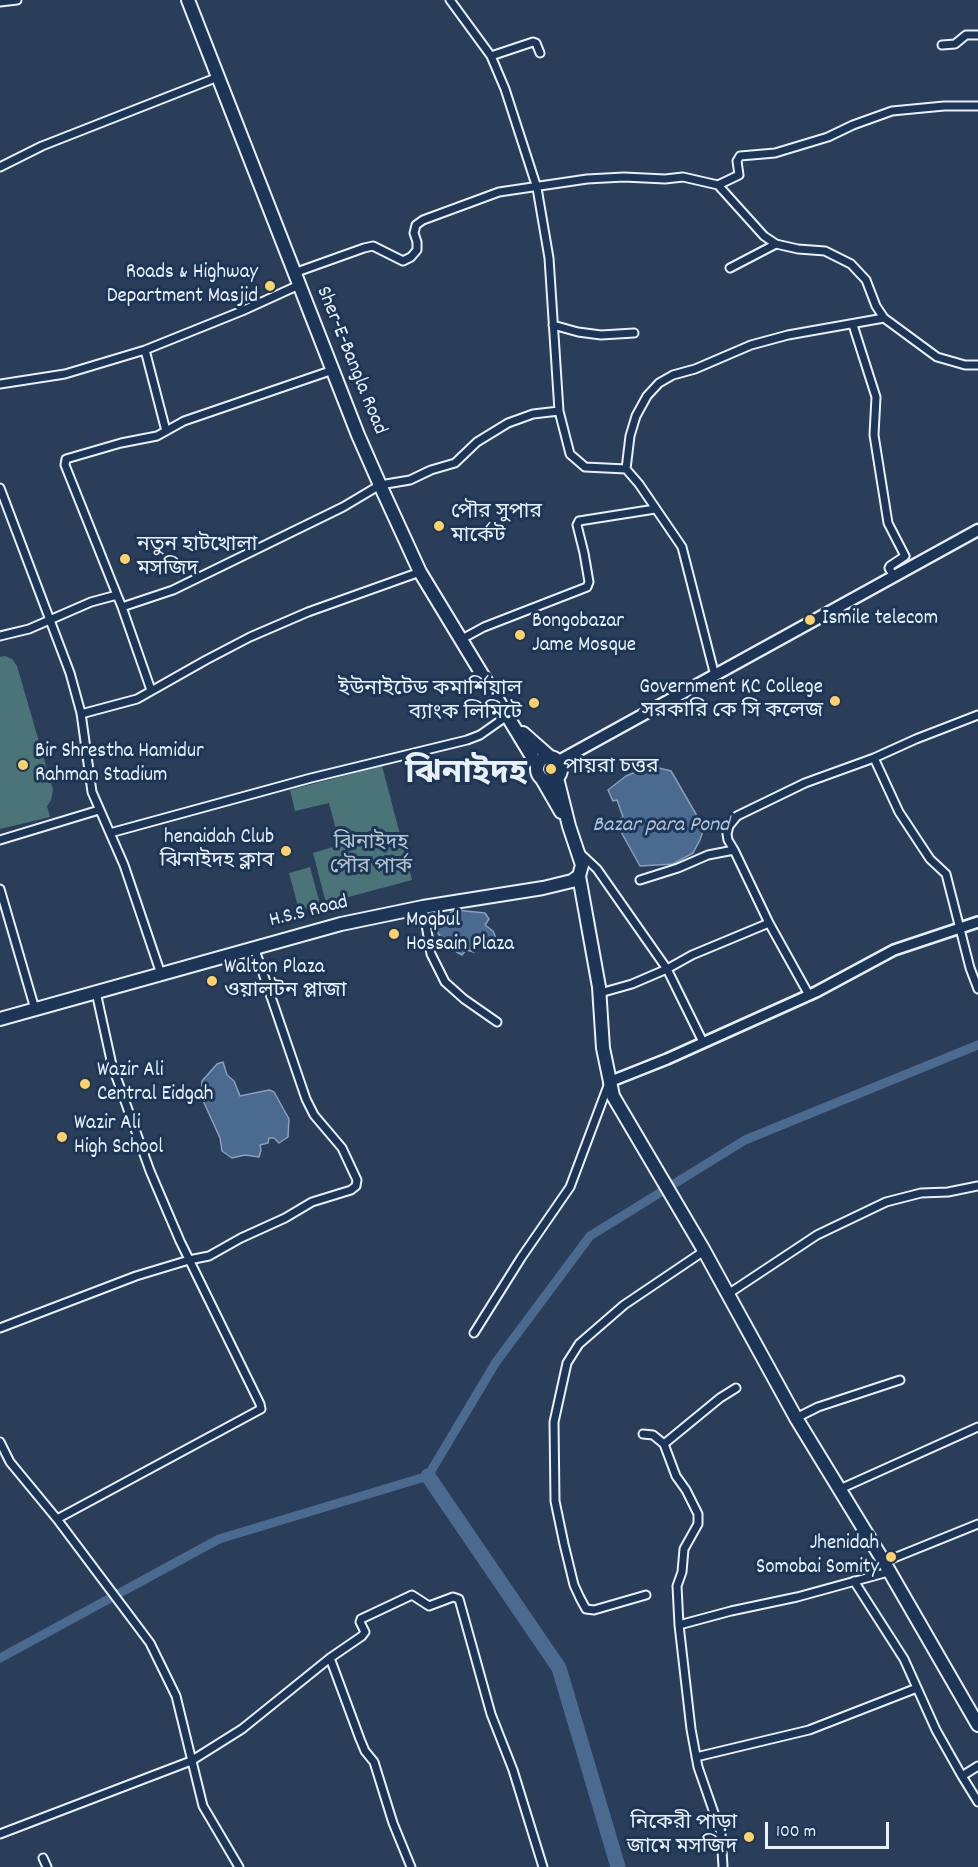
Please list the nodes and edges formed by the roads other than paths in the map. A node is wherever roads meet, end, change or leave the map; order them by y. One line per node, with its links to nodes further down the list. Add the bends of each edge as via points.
1 (17, 0): 4 (street)
2 (188, 0): 9 (highway, Sher-E-Bangla Road)
3 (450, 0): 8 (street)
4 (0, 2)
5 (978, 35): 6 (street, via 966,35 955,44)
6 (942, 45)
7 (540, 53): 8 (street, via 533,42)
8 (491, 56): 13 (street)
9 (218, 77): 11 (street); 16 (highway, Sher-E-Bangla Road)
10 (978, 106): 12 (street, via 892,111 828,138 775,153 741,156 737,161 739,175)
11 (0, 166)
12 (718, 185): 13 (street, via 683,177 624,177); 14 (street)
13 (537, 188): 16 (street, via 499,192 423,220 414,233 417,250 404,261 373,246); 19 (street, via 549,258)
14 (776, 244): 15 (street); 18 (street, via 825,251 844,259 866,280)
15 (730, 268)
16 (294, 273): 17 (highway, Sher-E-Bangla Road)
17 (299, 285): 22 (street); 24 (highway, Sher-E-Bangla Road)
18 (884, 318): 20 (street); 23 (street, via 938,357)
19 (553, 325): 21 (street, via 601,335); 26 (street)
20 (853, 325): 28 (street, via 751,345 659,383 636,416); 35 (street, via 876,397 874,435 888,523 905,556 890,566)
21 (634, 333)
22 (145, 350): 25 (street, via 65,374); 27 (street)
23 (978, 365)
24 (333, 370): 27 (street, via 191,418); 29 (highway, Sher-E-Bangla Road)
25 (0, 384)
26 (559, 411): 28 (street, via 570,454 577,461 585,467); 29 (street, via 533,414 508,423 477,442 455,464 410,480)
27 (166, 431): 36 (street, via 74,455 65,462)
28 (626, 469): 31 (street)
29 (380, 485): 34 (highway, Sher-E-Bangla Road); 37 (street, via 173,590)
30 (0, 488): 38 (street)
31 (655, 509): 40 (street, via 579,521 587,587); 41 (street, via 682,547)
32 (978, 530): 35 (main road)
33 (978, 538): 48 (main road)
34 (420, 572): 40 (highway, Sher-E-Bangla Road); 42 (street, via 308,612 222,651)
35 (894, 577): 41 (main road)
36 (117, 595): 37 (street); 38 (street)
37 (122, 607): 42 (street)
38 (49, 620): 39 (street); 43 (street)
39 (0, 636)
40 (460, 640): 45 (highway, Sher-E-Bangla Road)
41 (715, 677): 48 (main road)
42 (151, 690): 43 (street, via 127,702)
43 (81, 714): 50 (street, via 89,777)
44 (978, 715): 46 (street)
45 (508, 718): 47 (highway, Sher-E-Bangla Road); 48 (highway, Sher-E-Bangla Road); 52 (street, via 473,738)
46 (874, 758): 55 (street, via 805,783 737,816 727,834); 62 (street, via 899,812 930,858 946,874)
47 (537, 765): 48 (highway, via 543,758); 49 (highway)
48 (557, 766): 49 (highway, via 552,781); 51 (highway)
49 (542, 779): 51 (highway)
50 (99, 810): 52 (street); 53 (street)
51 (569, 826): 54 (highway)
52 (110, 833): 65 (street)
53 (0, 840)
54 (577, 850): 56 (highway, via 582,865); 64 (street, via 597,869)
55 (734, 850): 57 (street, via 708,855); 61 (street)
56 (579, 876): 59 (highway, H.S.S Road, via 564,884); 68 (highway)
57 (640, 880)
58 (0, 889): 70 (street)
59 (423, 907): 63 (highway, H.S.S Road); 72 (street, via 431,954 445,982)
60 (978, 922): 62 (street)
61 (769, 923): 64 (street); 69 (street)
62 (961, 928): 66 (street, via 969,968); 69 (street, via 894,950)
63 (254, 947): 65 (highway, H.S.S Road); 77 (street, via 306,1099 314,1115 342,1148 357,1180 356,1186 312,1202 209,1256)
64 (667, 969): 68 (street); 73 (street)
65 (161, 974): 67 (highway, H.S.S Road)
66 (978, 989)
67 (96, 992): 70 (highway, H.S.S Road); 77 (street, via 118,1084)
68 (600, 993): 74 (highway)
69 (809, 995): 73 (street)
70 (35, 1009): 71 (highway, H.S.S Road)
71 (0, 1019)
72 (497, 1022)
73 (703, 1042): 74 (street)
74 (609, 1082): 76 (highway, via 613,1096); 80 (street, via 570,1187)
75 (978, 1186): 78 (street, via 886,1202 817,1235)
76 (703, 1249): 78 (highway); 93 (street, via 624,1305 579,1344 567,1363 554,1422 555,1501 580,1598 586,1609 594,1611)
77 (189, 1260): 79 (street); 89 (street, via 261,1409)
78 (728, 1294): 83 (highway)
79 (0, 1328)
80 (474, 1333)
81 (900, 1380): 83 (street)
82 (736, 1388): 87 (street)
83 (796, 1418): 88 (highway)
84 (978, 1427): 88 (street)
85 (643, 1434): 87 (street, via 653,1435)
86 (0, 1442): 89 (street, via 10,1462)
87 (663, 1444): 94 (street, via 698,1514 698,1524 684,1549 677,1586)
88 (840, 1489): 91 (highway)
89 (57, 1519): 99 (street, via 150,1643 176,1696)
90 (978, 1524): 91 (street)
91 (886, 1567): 92 (street); 97 (highway)
92 (854, 1581): 94 (street); 96 (street, via 904,1659)
93 (646, 1595)
94 (679, 1624): 98 (street)
95 (330, 1658): 99 (street, via 242,1729); 107 (street, via 360,1739 374,1762); 108 (street, via 364,1634 361,1619 412,1595 429,1606 457,1597)
96 (917, 1688): 98 (street, via 809,1730); 101 (street)
97 (978, 1725)
98 (696, 1757): 109 (street, via 721,1833)
99 (191, 1761): 103 (street); 106 (street, via 203,1806)
100 (978, 1766): 101 (street)
101 (962, 1776): 102 (street)
102 (978, 1802)
103 (0, 1834)
104 (43, 1858): 105 (street)
105 (47, 1867)
106 (239, 1867)
107 (411, 1867)
108 (543, 1867)
109 (723, 1867)

